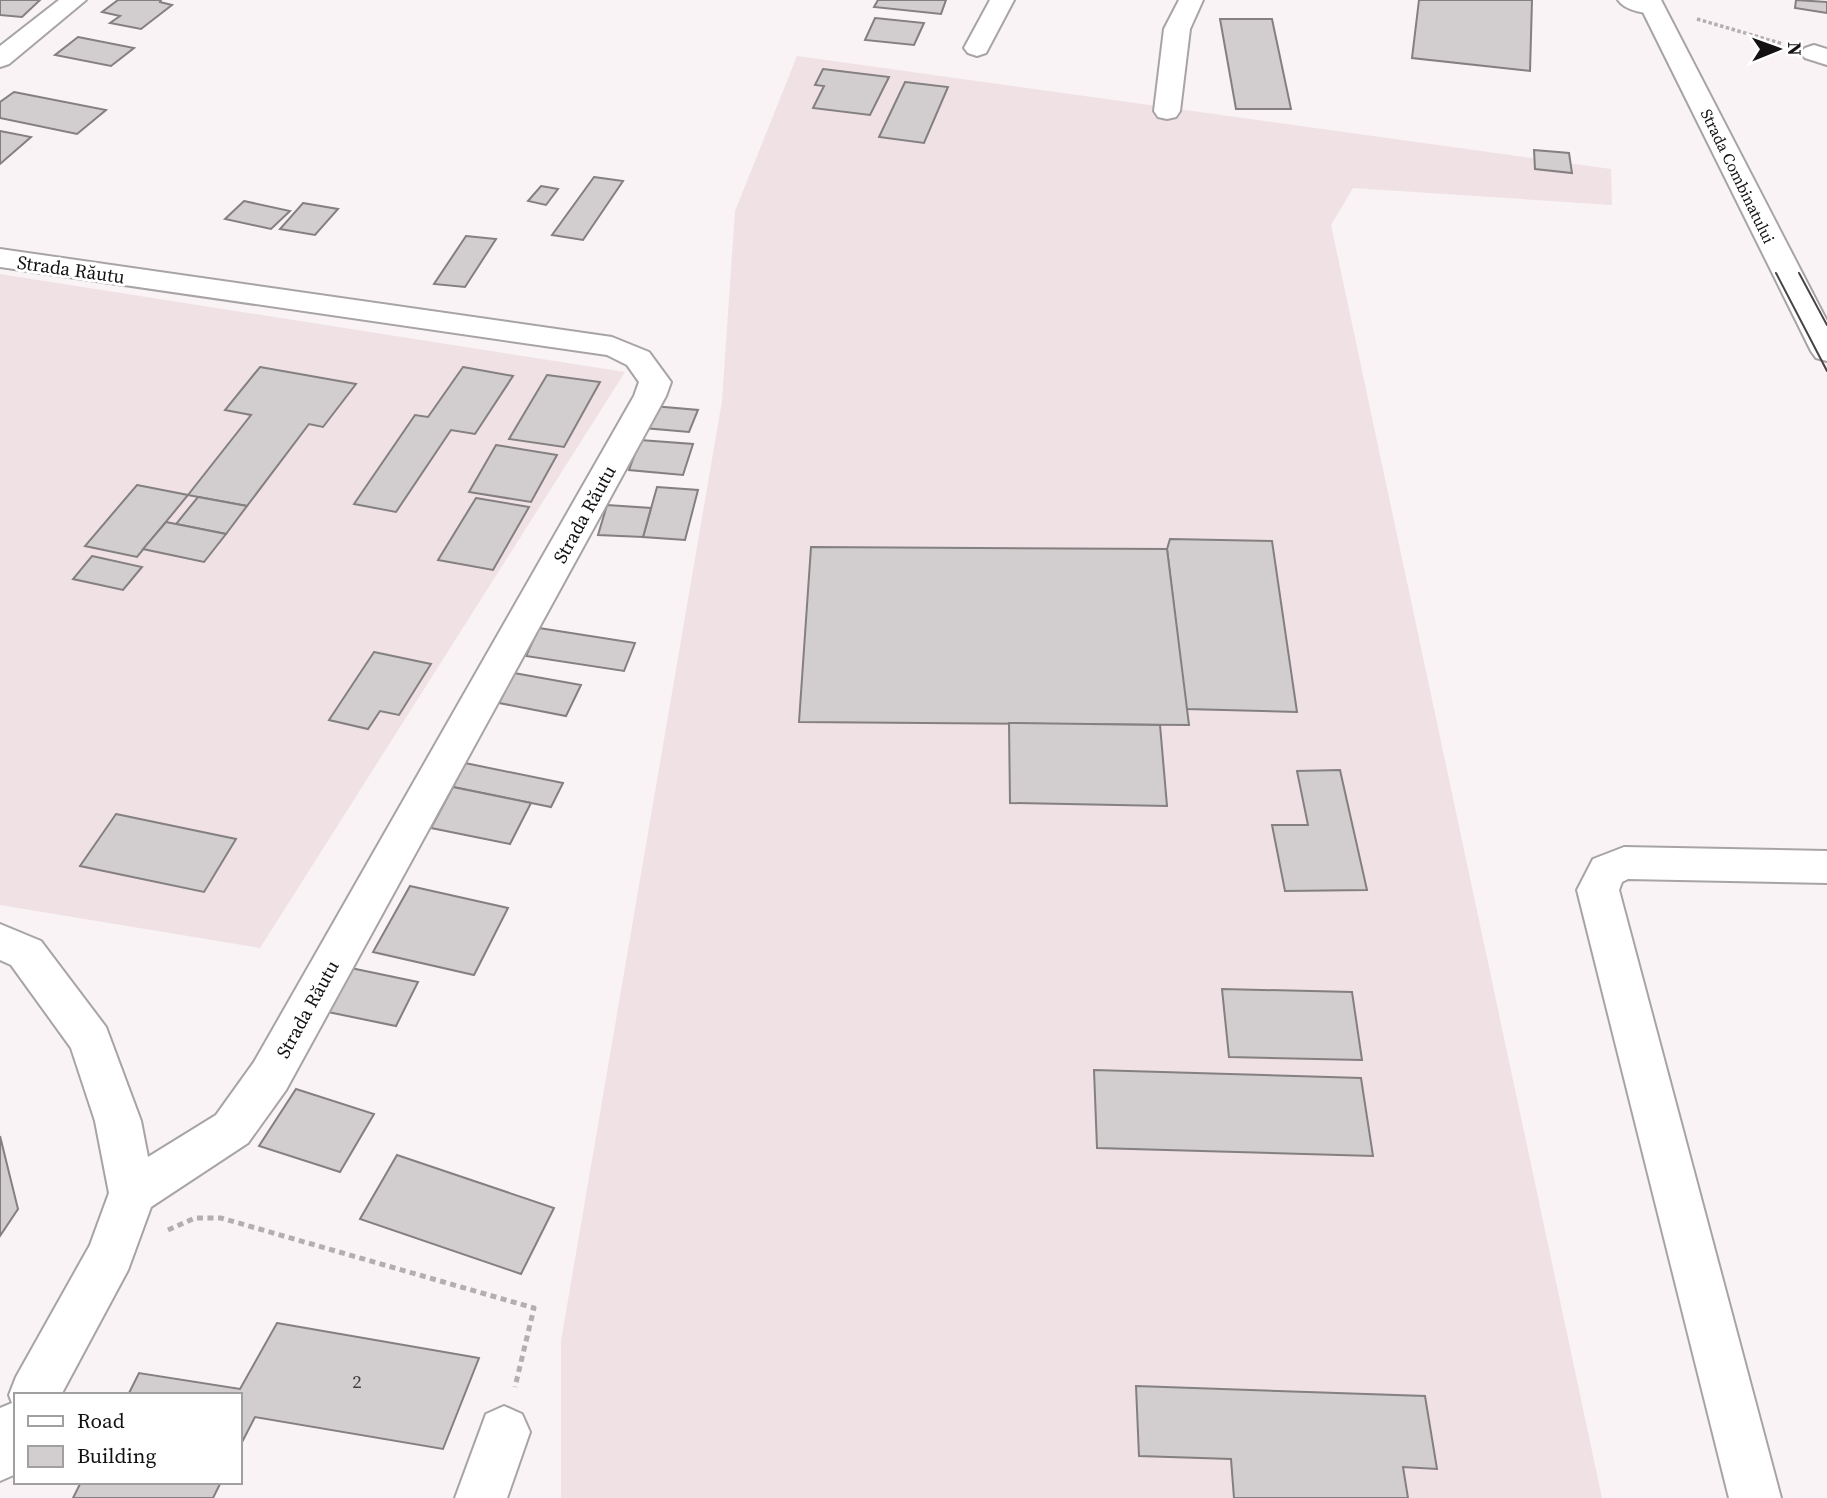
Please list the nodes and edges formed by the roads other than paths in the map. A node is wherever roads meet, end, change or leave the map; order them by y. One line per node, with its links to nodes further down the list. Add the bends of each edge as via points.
1 (74, 0): 6 (street)
2 (1002, 0): 5 (street)
3 (1191, 0): 7 (street, via 1177,29)
4 (1644, 2): 9 (street, Strada Combinatului)
5 (977, 48)
6 (0, 59)
7 (1167, 111)
8 (0, 258): 12 (street, Strada Răutu, via 612,346 634,353 648,366 655,382 270,1076 232,1129)
9 (1827, 351)
10 (1827, 867): 18 (street, via 1624,863 1607,871 1598,890)
11 (0, 941): 12 (street, via 26,953 90,1040 118,1121)
12 (132, 1193): 13 (street, via 111,1254)
13 (35, 1393)
14 (14, 1430): 16 (street)
15 (504, 1432): 17 (street)
16 (0, 1455)
17 (481, 1498)
18 (1755, 1498)

